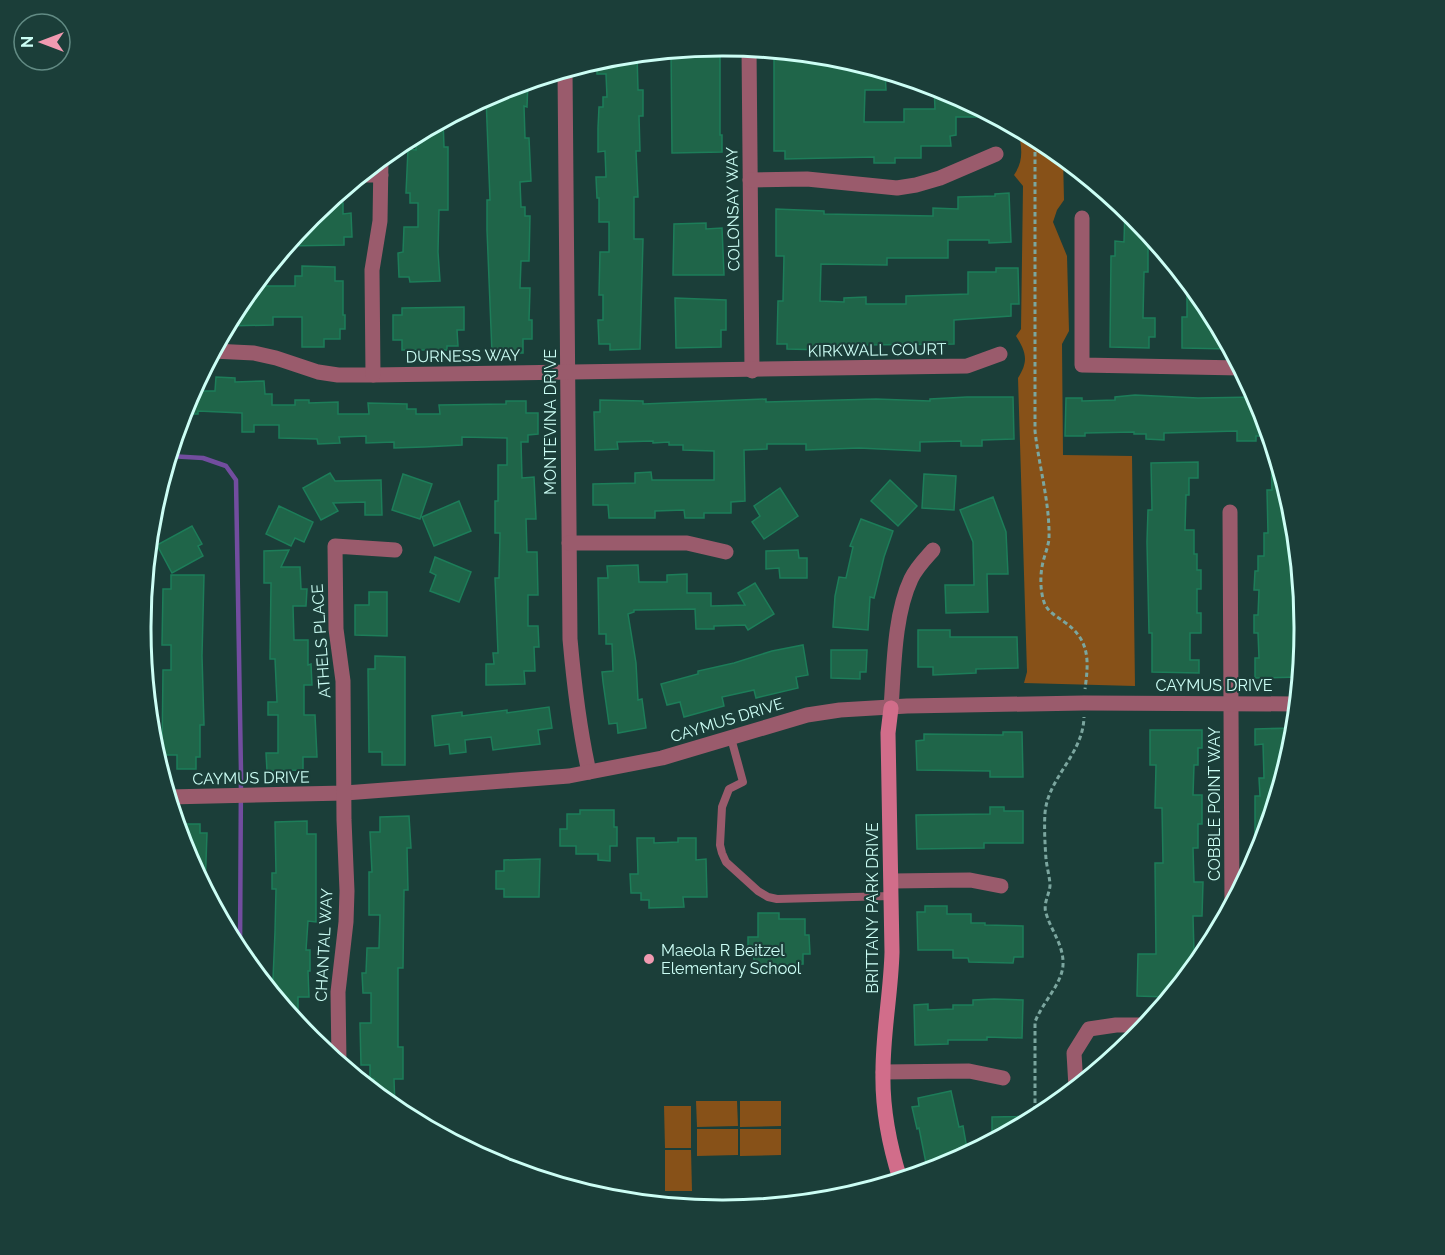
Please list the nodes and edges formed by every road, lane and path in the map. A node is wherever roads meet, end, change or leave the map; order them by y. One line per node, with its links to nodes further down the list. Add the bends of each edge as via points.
1 (749, 57): 8 (street, COLONSAY WAY)
2 (565, 78): 14 (street, MONTEVINA DRIVE)
3 (1035, 149): 21 (path, via 1035,431 1049,541 1042,564 1041,588 1044,604 1074,629 1085,645 1088,670)
4 (996, 154): 8 (street, via 940,178 897,188 807,179)
5 (381, 169): 7 (street)
6 (373, 175): 7 (street)
7 (381, 175): 15 (street, via 380,221 372,270)
8 (750, 180): 13 (street, COLONSAY WAY)
9 (1082, 218): 12 (street, via 1082,365)
10 (221, 351): 15 (street, DURNESS WAY, via 276,357 318,372)
11 (1000, 354): 13 (street, KIRKWALL COURT, via 967,366)
12 (1232, 368)
13 (752, 371): 14 (street, DURNESS WAY)
14 (567, 373): 15 (street, DURNESS WAY); 17 (street, MONTEVINA DRIVE)
15 (373, 375)
16 (1230, 512): 22 (street, COBBLE POINT WAY)
17 (569, 543): 20 (street, via 687,543); 26 (street, MONTEVINA DRIVE, via 570,639)
18 (395, 550): 27 (street, ATHELS PLACE, via 335,546)
19 (933, 550): 24 (street, via 915,571 905,593)
20 (726, 552)
21 (1084, 703): 22 (street, CAYMUS DRIVE); 24 (street, CAYMUS DRIVE); 38 (path, via 1077,748 1056,780 1045,812 1050,886 1045,912 1061,946 1063,965 1061,976 1035,1022)
22 (1232, 703): 23 (street, CAYMUS DRIVE); 31 (street, COBBLE POINT WAY)
23 (1290, 704)
24 (891, 708): 25 (street, CAYMUS DRIVE, via 807,715); 29 (street, BRITTANY PARK DRIVE, via 888,733)
25 (731, 738): 26 (street, CAYMUS DRIVE, via 662,758); 32 (lane, via 743,782 729,789 722,807 720,845 726,862 768,897)
26 (588, 772): 27 (street, CAYMUS DRIVE)
27 (345, 793): 28 (street, CAYMUS DRIVE); 34 (street, CHANTAL WAY, via 346,912 338,992)
28 (177, 797)
29 (892, 881): 30 (street, via 970,880); 32 (street, BRITTANY PARK DRIVE)
30 (1001, 886)
31 (1232, 888)
32 (891, 896): 35 (street, BRITTANY PARK DRIVE, via 891,984)
33 (1134, 1025): 37 (street, via 1089,1029 1074,1053)
34 (339, 1052)
35 (883, 1072): 36 (street, via 969,1071); 39 (street, BRITTANY PARK DRIVE, via 886,1119)
36 (1003, 1077)
37 (1075, 1077)
38 (1035, 1106)
39 (898, 1172)

